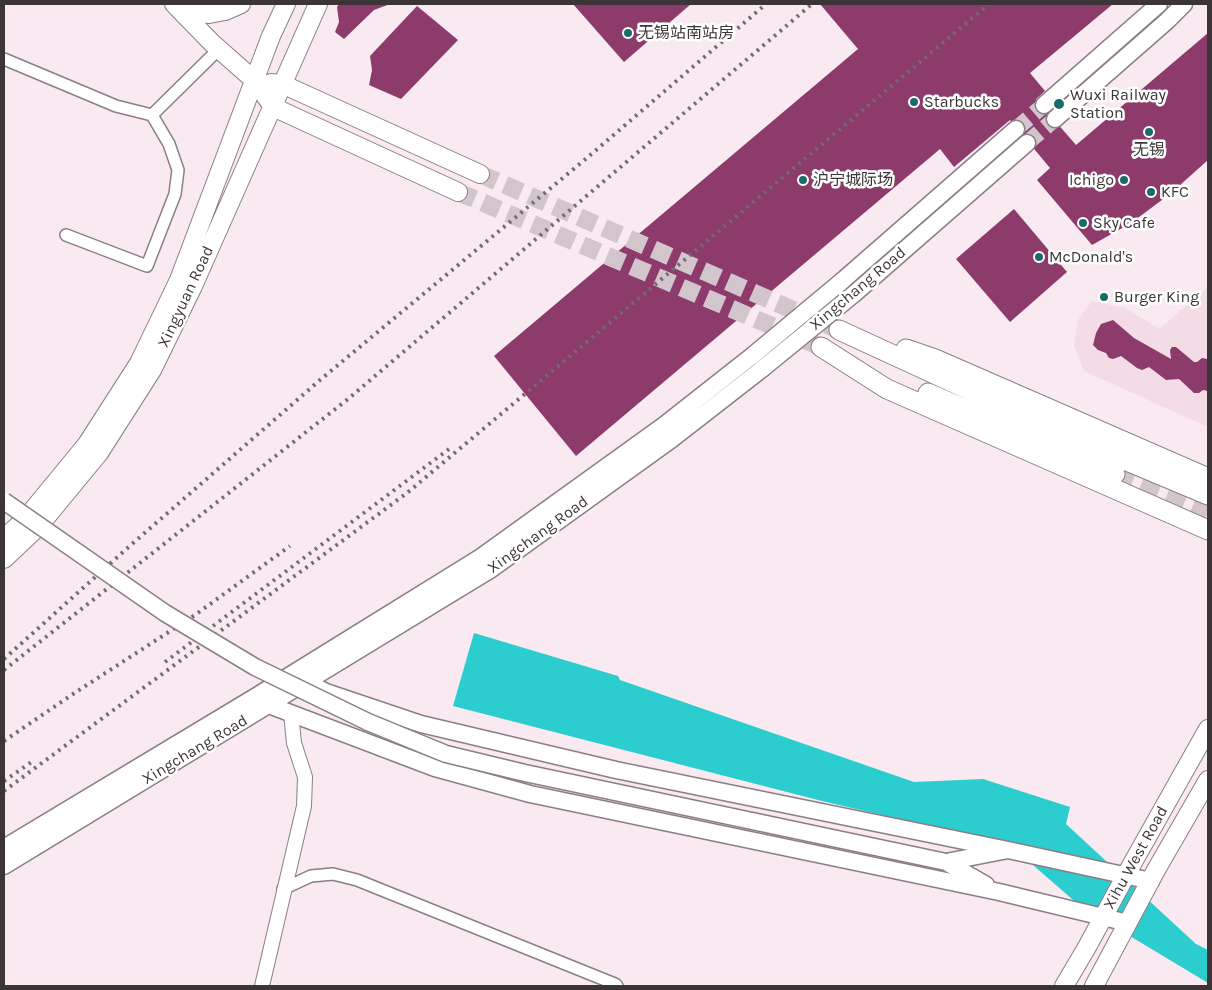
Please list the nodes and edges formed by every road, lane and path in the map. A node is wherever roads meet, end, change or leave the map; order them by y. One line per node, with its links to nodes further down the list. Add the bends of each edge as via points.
1 (175, 4): 7 (main road, via 193,12); 8 (main road)
2 (241, 4): 7 (main road, via 226,12)
3 (286, 4): 10 (main road, Xingyuan Road)
4 (318, 4): 11 (main road, Xingyuan Road)
5 (1159, 4): 12 (main road)
6 (1184, 4): 15 (main road)
7 (214, 9)
8 (219, 49): 10 (main road); 14 (street)
9 (4, 59): 14 (street, via 116,106)
10 (255, 80): 11 (main road); 13 (main road); 27 (main road, Xingyuan Road, via 179,280 139,363 87,444 28,517)
11 (282, 84): 13 (main road, Xingyuan Road); 18 (main road)
12 (1044, 105)
13 (273, 107): 19 (main road); 28 (main road, Xingyuan Road, via 152,370 99,453 38,527)
14 (152, 115): 20 (street, via 169,144 178,170 174,194 147,266)
15 (1055, 119)
16 (1016, 129): 21 (main road, Xingchang Road, bridge, via 842,281)
17 (1027, 143): 21 (main road, Xingchang Road, bridge, via 854,294)
18 (480, 174)
19 (458, 192)
20 (66, 234)
21 (757, 362): 29 (main road, Xingchang Road, via 481,557); 30 (main road, Xingchang Road, via 672,438 490,570)
22 (1115, 474): 26 (highway, via 822,347 887,389)
23 (1208, 478): 24 (highway, via 935,359 839,330 1091,446)
24 (1208, 495)
25 (4, 501): 38 (main road, bridge, via 165,613 255,668 368,722 446,754)
26 (1208, 530)
27 (4, 539)
28 (4, 559)
29 (291, 674): 30 (main road); 31 (main road, Xingchang Road)
30 (307, 682): 32 (main road, Xingchang Road); 37 (main road, via 326,692 421,724 616,770)
31 (255, 697): 32 (main road); 36 (main road, Xingchang Road)
32 (269, 705): 33 (main road); 39 (main road, Xingchang Road)
33 (291, 713): 42 (street, via 294,744 305,777 304,806); 43 (main road, via 435,768 530,794)
34 (1208, 729): 40 (main road, Xihu West Road)
35 (1208, 780): 41 (main road, Xihu West Road)
36 (4, 848)
37 (1008, 850): 38 (main road); 40 (main road)
38 (946, 862): 43 (main road)
39 (4, 866)
40 (1129, 869): 41 (main road); 44 (main road, Xihu West Road)
41 (1154, 875): 45 (main road, Xihu West Road)
42 (284, 889): 46 (street); 47 (street, via 311,876 333,874 357,880)
43 (999, 892): 44 (main road)
44 (1103, 917): 45 (main road); 48 (main road, Xihu West Road)
45 (1128, 923): 49 (main road, Xihu West Road)
46 (262, 986)
47 (617, 986)
48 (1064, 986)
49 (1094, 986)

